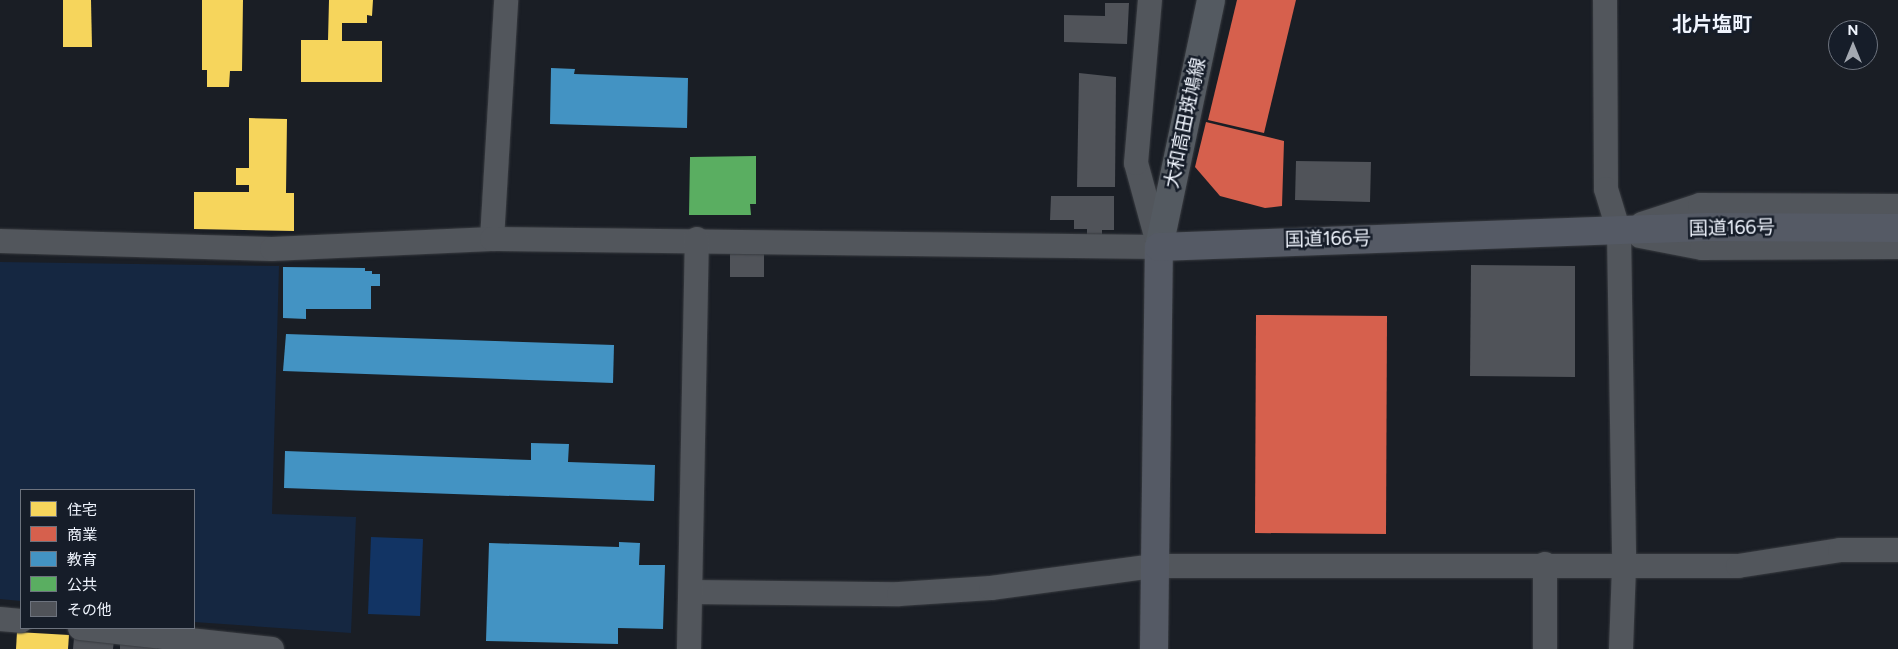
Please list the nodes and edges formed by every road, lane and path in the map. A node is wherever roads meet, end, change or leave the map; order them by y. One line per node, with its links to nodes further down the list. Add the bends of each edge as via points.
1 (506, 0): 8 (street)
2 (1150, 0): 11 (street, via 1136,163)
3 (1211, 0): 11 (main road, 大和高田斑鳩線)
4 (1605, 0): 7 (street, via 1606,189)
5 (1898, 206): 7 (street, via 1700,205)
6 (1898, 228): 7 (highway, 国道166号, via 1706,227)
7 (1619, 232): 11 (highway, 国道166号, via 1288,240); 12 (street, via 1702,248); 16 (street)
8 (492, 239): 9 (street); 10 (street, via 272,249)
9 (696, 239): 11 (street); 17 (street)
10 (0, 241)
11 (1160, 247): 15 (highway)
12 (1898, 247)
13 (1898, 550): 16 (street, via 1840,550 1738,566)
14 (1545, 564): 15 (street); 16 (street); 24 (street)
15 (1153, 566): 17 (street, via 991,588 899,594); 23 (highway)
16 (1624, 567): 25 (street)
17 (691, 592): 22 (street)
18 (0, 619): 19 (street)
19 (20, 621)
20 (89, 629): 21 (street)
21 (272, 649)
22 (690, 649)
23 (1154, 649)
24 (1545, 649)
25 (1621, 649)

